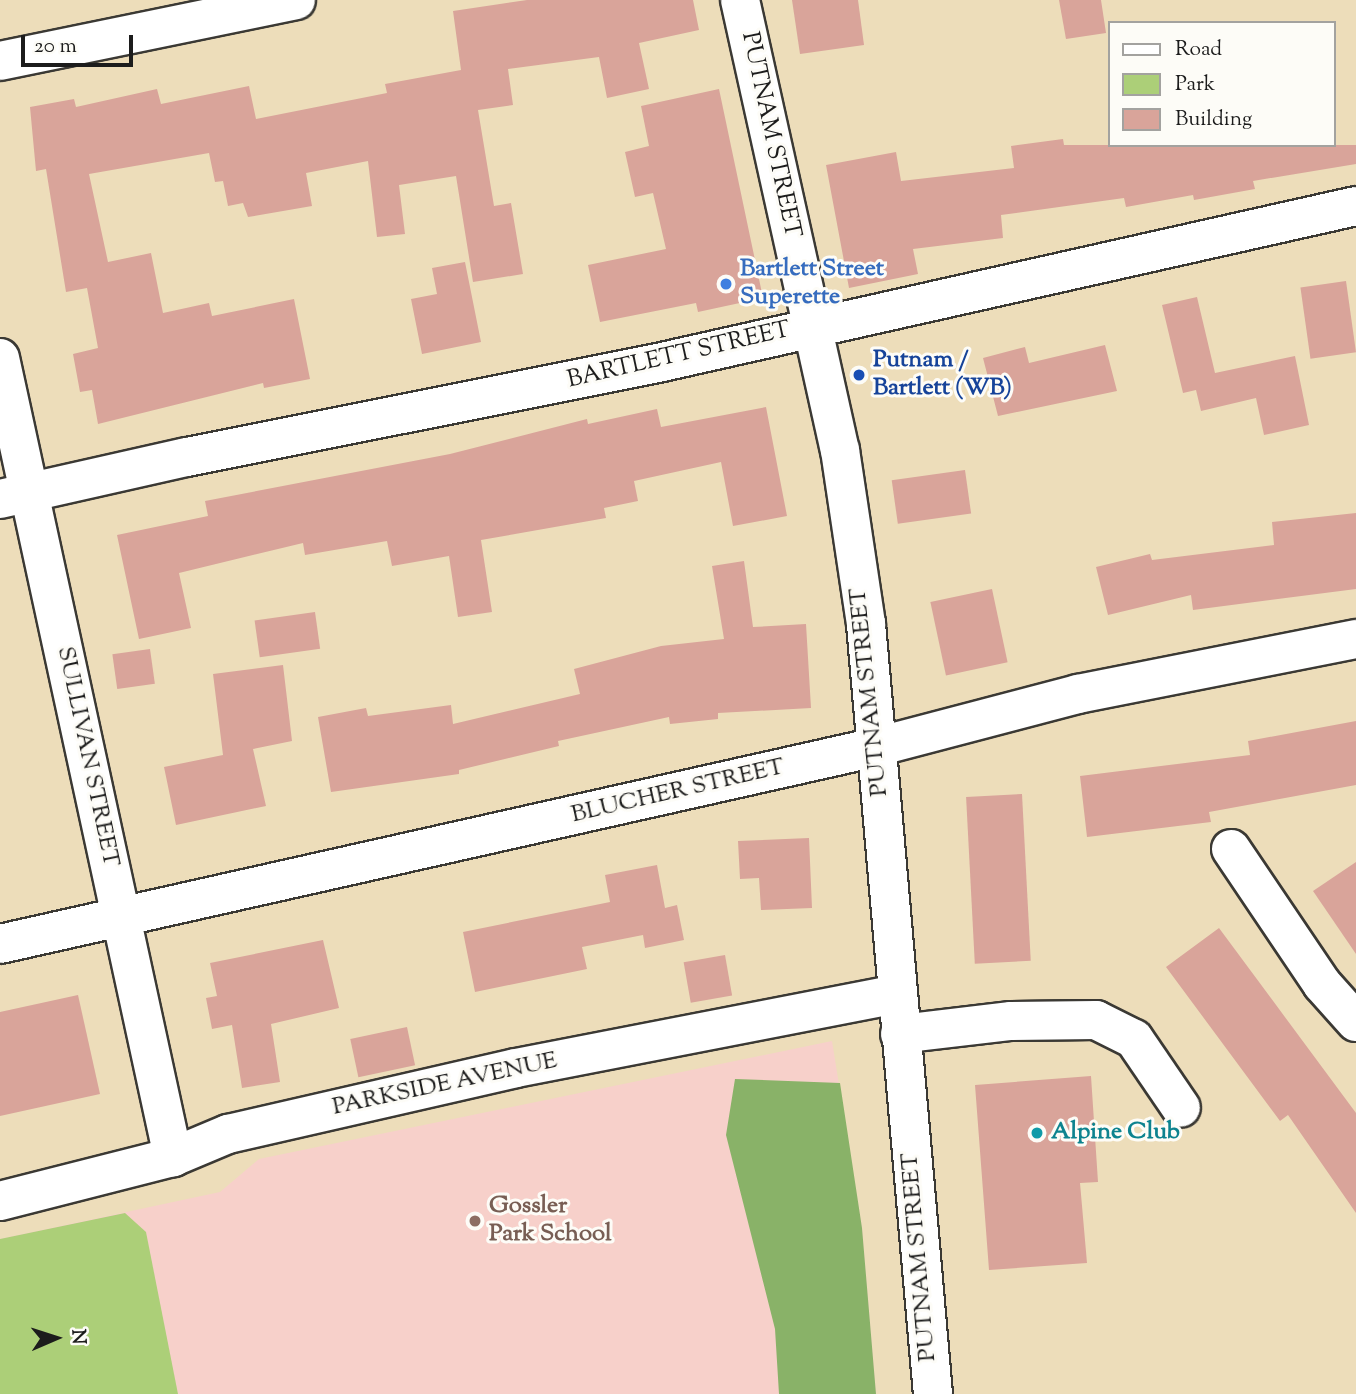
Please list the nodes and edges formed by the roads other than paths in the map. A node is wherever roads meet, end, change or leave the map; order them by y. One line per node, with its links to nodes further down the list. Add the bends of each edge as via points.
1 (296, 0): 3 (street)
2 (740, 0): 5 (street, PUTNAM STREET)
3 (0, 61)
4 (1356, 206): 5 (street, BARTLETT STREET)
5 (812, 326): 7 (street, BARTLETT STREET, via 662,362); 9 (street, PUTNAM STREET, via 842,463 866,624)
6 (0, 358): 7 (street, SULLIVAN STREET)
7 (15, 496): 11 (street, SULLIVAN STREET)
8 (1356, 639): 9 (street, BLUCHER STREET, via 1078,694)
9 (876, 747): 11 (street, BLUCHER STREET); 13 (street, PUTNAM STREET)
10 (1231, 849): 14 (street, via 1322,984)
11 (122, 918): 12 (street, BLUCHER STREET); 17 (street, SULLIVAN STREET)
12 (0, 944)
13 (896, 994): 15 (street, PUTNAM STREET); 17 (street, PARKSIDE AVENUE, via 516,1068 228,1134)
14 (1356, 1022)
15 (900, 1034): 16 (street, via 1011,1021 1096,1020 1134,1039); 19 (street, PUTNAM STREET)
16 (1181, 1108)
17 (173, 1157): 18 (street, PARKSIDE AVENUE)
18 (0, 1202)
19 (933, 1394)

